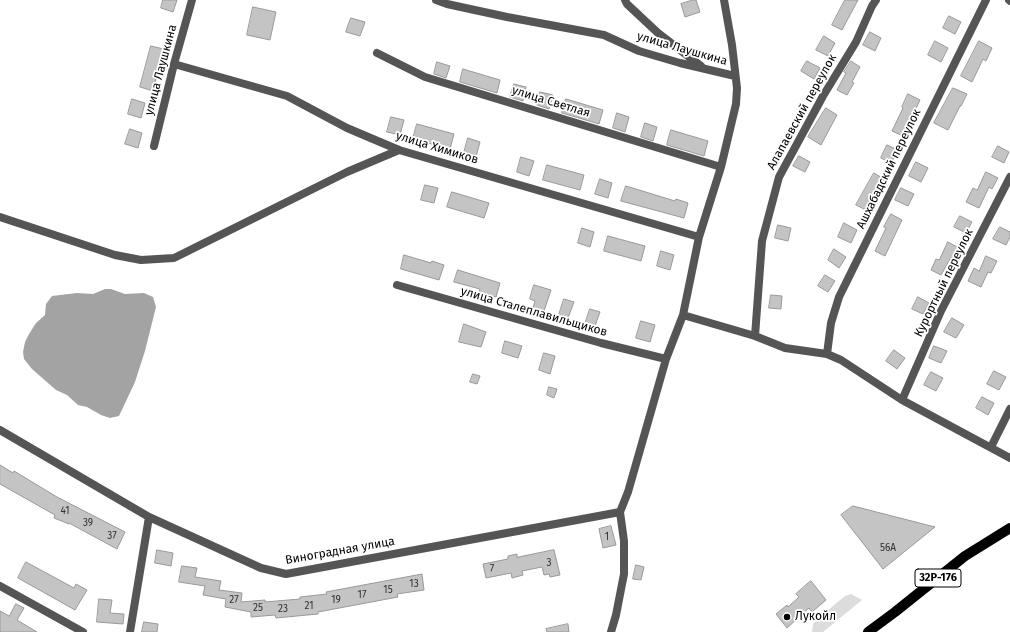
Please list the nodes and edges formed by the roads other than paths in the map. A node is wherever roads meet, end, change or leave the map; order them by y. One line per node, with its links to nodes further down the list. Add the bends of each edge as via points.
1 (192, 0): 8 (street, улица Лаушкина)
2 (436, 0): 9 (street, улица Лаушкина, via 507,18 604,35 639,51)
3 (625, 0): 9 (street, via 658,33)
4 (724, 0): 10 (street)
5 (876, 0): 19 (street, Алапаевский переулок, via 856,42 779,177 762,241)
6 (986, 0): 20 (street, Ашхабадский переулок, via 839,297 831,324)
7 (377, 53): 13 (street, улица Светлая, via 425,77)
8 (174, 64): 11 (street, улица Лаушкина); 12 (street, улица Химиков, via 287,96 347,128)
9 (705, 69): 10 (street, улица Лаушкина)
10 (735, 76): 13 (street, via 736,104)
11 (154, 146)
12 (399, 150): 15 (street, via 347,172 174,258 141,260 115,255); 16 (street, улица Химиков)
13 (721, 167): 16 (street)
14 (1010, 177): 22 (street, Курортный переулок, via 941,311)
15 (0, 217)
16 (699, 237): 18 (street)
17 (397, 285): 21 (street, улица Сталеплавильщиков, via 600,343)
18 (683, 316): 19 (street); 21 (street)
19 (755, 336): 20 (street, via 785,348)
20 (828, 354): 22 (street)
21 (666, 359): 27 (street)
22 (902, 400): 25 (street)
23 (1010, 409): 25 (street)
24 (0, 430): 28 (street, Виноградная улица)
25 (991, 447): 26 (street)
26 (1010, 458)
27 (620, 512): 28 (street, Виноградная улица, via 286,574 261,568); 33 (street, via 624,541 624,574)
28 (148, 517): 32 (street)
29 (1010, 528): 34 (main road, 32Р-176, via 965,556)
30 (0, 586): 31 (street)
31 (83, 632)
32 (130, 632)
33 (611, 632)
34 (868, 632)

